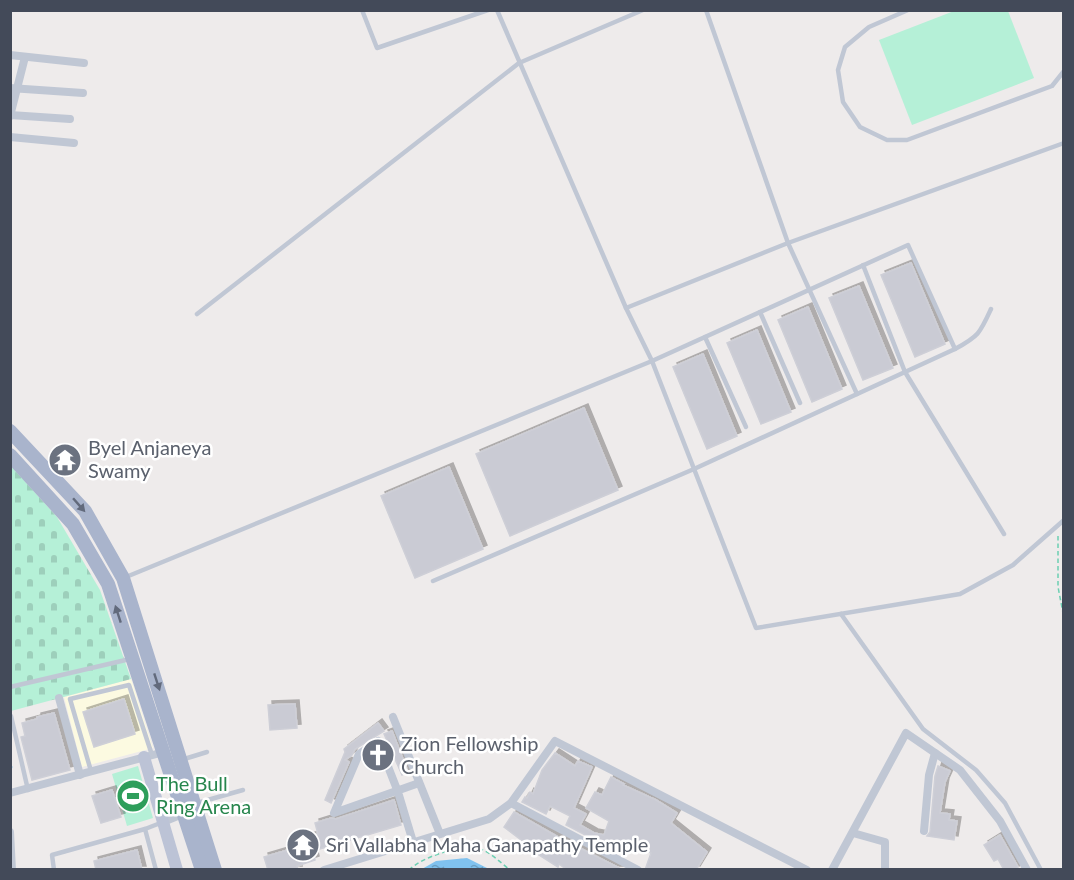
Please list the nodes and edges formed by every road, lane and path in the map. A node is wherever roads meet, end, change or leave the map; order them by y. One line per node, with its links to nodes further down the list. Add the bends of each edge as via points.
1 (362, 10): 2 (lane, via 377,48)
2 (488, 10)
3 (496, 10): 10 (lane)
4 (643, 10): 10 (lane)
5 (706, 10): 19 (lane)
6 (908, 10): 11 (lane, via 869,27 845,47 838,70 843,102 860,127 887,140 907,140 1052,86)
7 (10, 55): 8 (street)
8 (25, 57): 9 (street); 12 (street)
9 (84, 63)
10 (519, 63): 22 (lane); 25 (lane)
11 (1064, 71)
12 (14, 88): 13 (street); 14 (street)
13 (83, 93)
14 (11, 115): 15 (street)
15 (70, 119)
16 (10, 137): 17 (street)
17 (74, 143)
18 (1064, 143): 19 (lane)
19 (789, 243): 21 (lane); 22 (lane)
20 (863, 265): 21 (lane); 27 (lane, via 908,245); 29 (lane)
21 (810, 290): 24 (lane); 30 (lane)
22 (626, 308): 28 (lane)
23 (991, 309): 27 (lane, via 979,333)
24 (759, 312): 26 (lane); 31 (lane)
25 (197, 314)
26 (705, 337): 28 (lane); 32 (lane)
27 (955, 349): 29 (lane)
28 (652, 361): 35 (lane); 38 (lane)
29 (905, 372): 30 (lane); 37 (lane)
30 (857, 394): 35 (lane)
31 (800, 404)
32 (746, 427)
33 (10, 431): 38 (main road, one-way to 38, via 84,511)
34 (10, 455): 42 (main road, one-way to 34, via 108,585 73,524)
35 (694, 469): 39 (lane); 40 (lane, via 756,628)
36 (1062, 521): 40 (lane, via 1013,565 960,594); 41 (path, via 1058,534 1058,587)
37 (1004, 534)
38 (123, 578): 50 (main road, one-way to 50)
39 (433, 581)
40 (841, 614): 81 (lane, via 923,729 976,770 1005,803)
41 (1064, 618)
42 (133, 659): 43 (lane); 49 (main road)
43 (10, 687)
44 (59, 698): 52 (street)
45 (11, 716): 54 (lane)
46 (393, 717): 53 (street)
47 (207, 752): 50 (lane)
48 (935, 753): 62 (street); 64 (street, via 906,733); 80 (street, via 960,770 1000,821)
49 (153, 755): 51 (street); 51 (lane, via 129,685 70,699); 59 (main road); 60 (street)
50 (181, 760): 59 (main road)
51 (91, 772): 52 (street)
52 (80, 775): 54 (street)
53 (419, 783): 56 (street); 65 (street)
54 (27, 790): 57 (street)
55 (243, 790): 59 (lane)
56 (398, 792): 56 (street, via 378,741 359,754 334,813); 66 (street)
57 (10, 793)
58 (511, 803): 65 (street, via 489,819); 76 (street); 77 (street, via 555,741)
59 (190, 809): 60 (street); 71 (main road); 72 (main road)
60 (163, 822): 61 (lane); 70 (street)
61 (145, 829): 68 (lane, via 52,855); 69 (lane)
62 (924, 831)
63 (10, 832): 67 (street)
64 (853, 833): 78 (street); 79 (street, via 885,842)
65 (440, 834): 66 (street)
66 (413, 842): 73 (street)
67 (12, 870)
68 (54, 870)
69 (156, 870)
70 (177, 870)
71 (202, 870)
72 (215, 870)
73 (324, 870)
74 (409, 870): 75 (path, via 432,856 464,848 480,849)
75 (510, 870)
76 (638, 870)
77 (807, 870)
78 (832, 870)
79 (885, 870)
80 (1027, 870)
81 (1041, 870)

